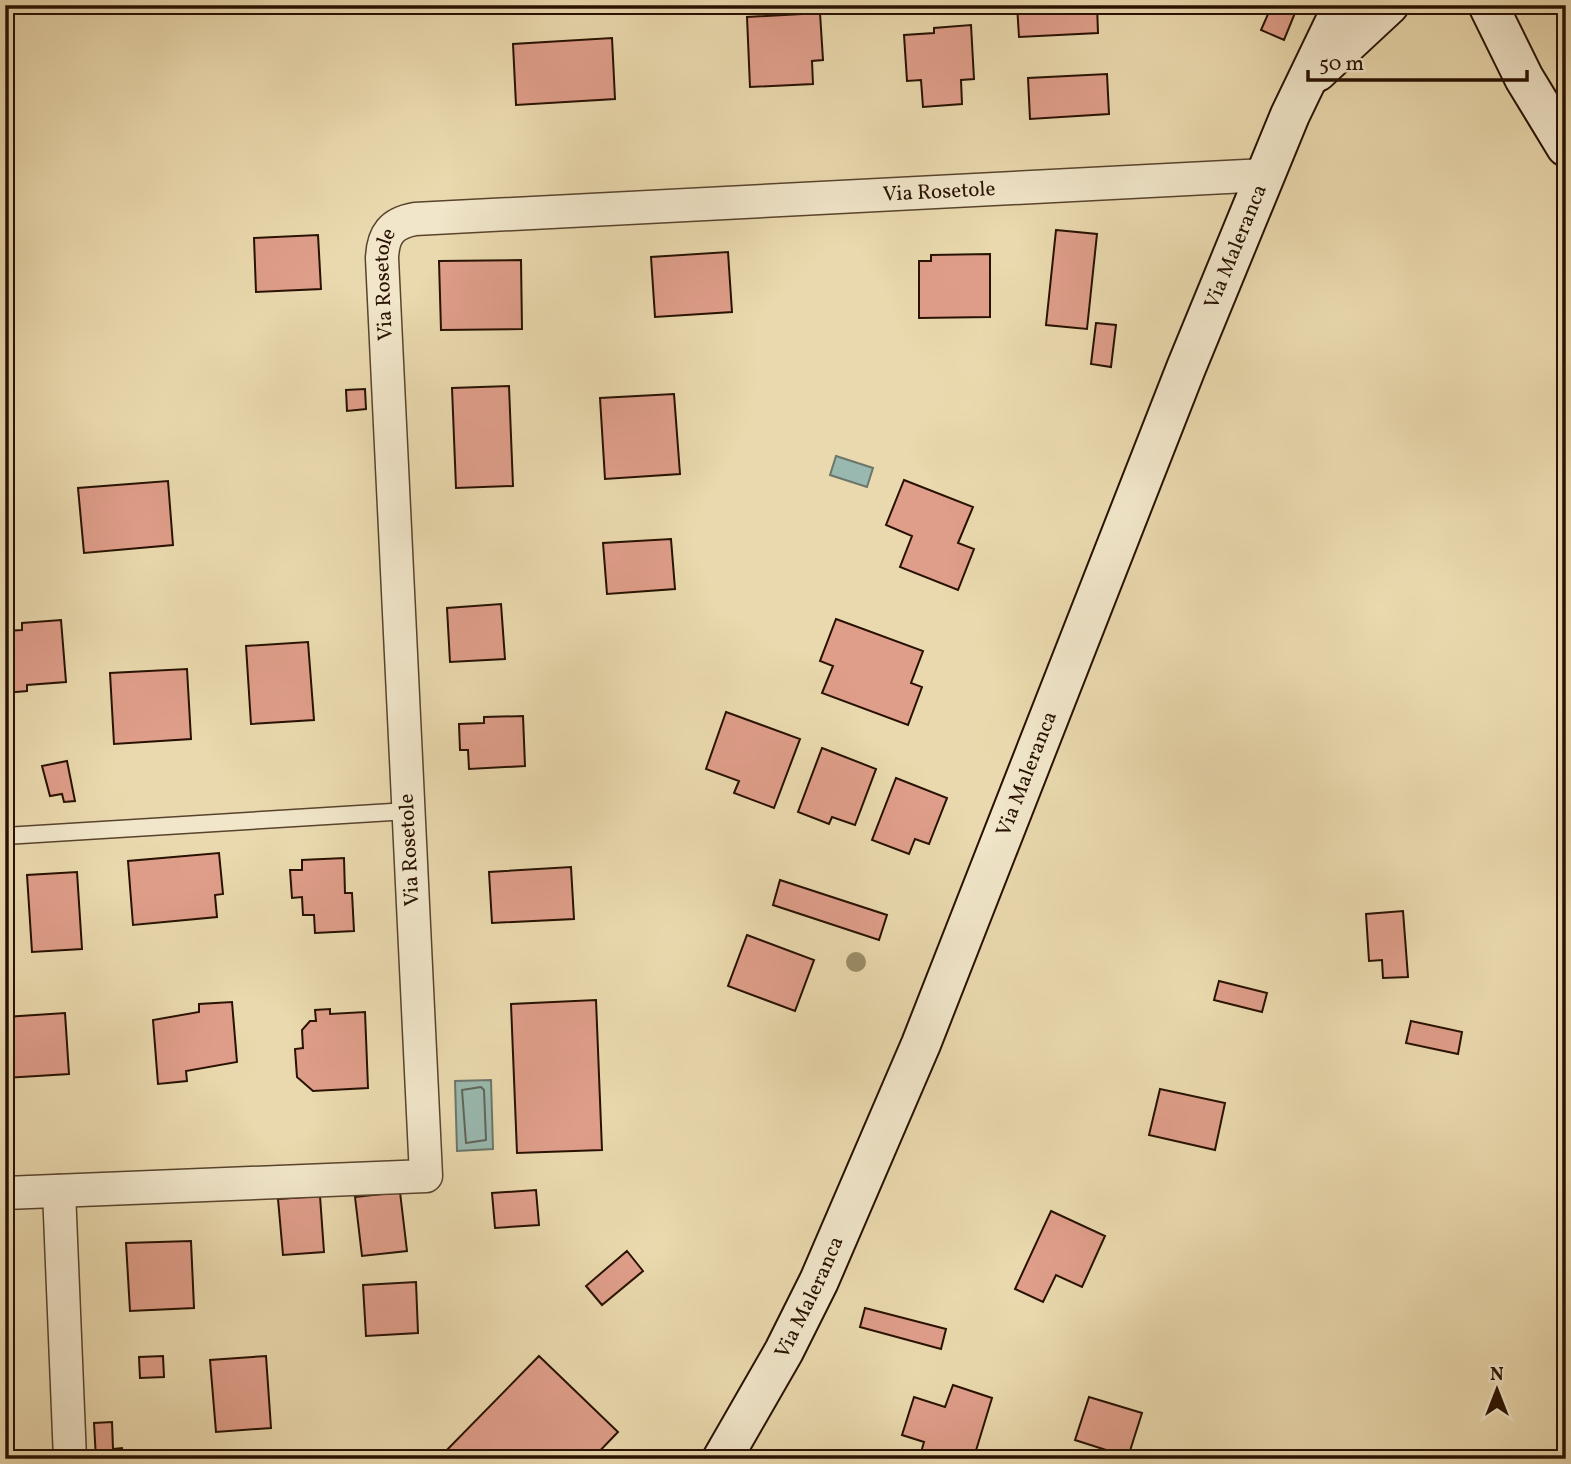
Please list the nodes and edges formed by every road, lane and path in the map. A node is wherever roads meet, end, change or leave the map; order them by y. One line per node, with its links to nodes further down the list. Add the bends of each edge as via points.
1 (1343, 5): 4 (street, Via Maleranca)
2 (1389, 5): 4 (street)
3 (1488, 5): 5 (street, via 1524,78)
4 (1307, 80): 6 (street, Via Maleranca)
5 (1566, 147)
6 (1265, 176): 7 (street, Via Rosetole, via 415,219 395,226 384,238 382,258); 12 (street, Via Maleranca, via 916,1057 819,1282)
7 (408, 811): 8 (lane); 9 (street, Via Rosetole, via 426,1176)
8 (5, 836)
9 (59, 1191): 10 (street); 11 (street)
10 (5, 1193)
11 (70, 1459)
12 (722, 1459)

